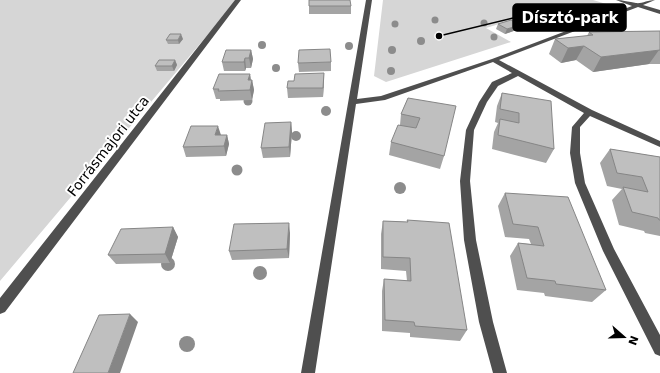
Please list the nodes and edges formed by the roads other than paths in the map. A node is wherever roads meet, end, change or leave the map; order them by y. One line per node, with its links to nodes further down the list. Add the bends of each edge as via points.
1 (238, 0): 12 (street, Forrásmajori utca)
2 (369, 0): 9 (street)
3 (619, 0): 5 (street)
4 (652, 0): 5 (street)
5 (637, 5): 6 (street); 7 (street)
6 (660, 12)
7 (494, 60): 8 (street); 9 (street, via 382,98)
8 (516, 74): 10 (street); 15 (street, via 496,84 483,102 470,130 465,181 470,240 486,322)
9 (353, 102): 14 (street)
10 (589, 112): 11 (street); 13 (street, via 576,127 575,153 580,183 609,251)
11 (660, 144)
12 (0, 308)
13 (660, 349)
14 (308, 373)
15 (500, 373)

